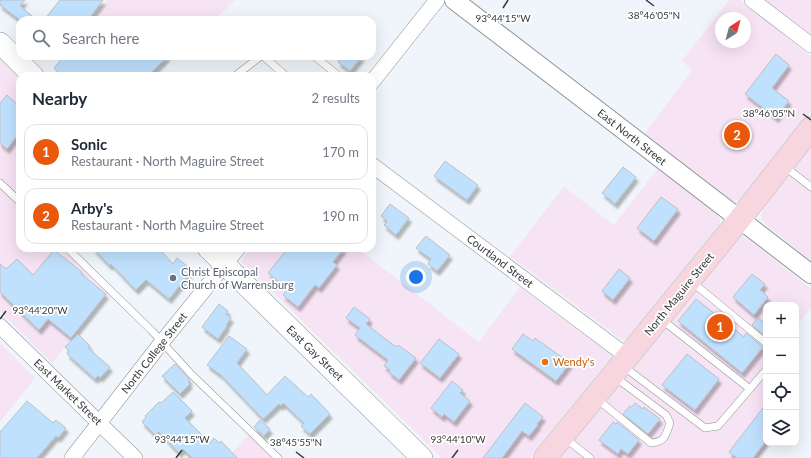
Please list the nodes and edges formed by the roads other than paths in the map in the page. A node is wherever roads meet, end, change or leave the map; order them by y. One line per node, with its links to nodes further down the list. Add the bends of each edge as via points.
1 (437, 0): 15 (street)
2 (454, 0): 22 (street, East North Street)
3 (752, 0): 5 (street)
4 (0, 43): 6 (main road)
5 (811, 45)
6 (16, 59)
7 (17, 60): 11 (main road)
8 (257, 60): 12 (lane)
9 (267, 60): 13 (lane)
10 (319, 60): 14 (lane)
11 (29, 72)
12 (240, 72)
13 (281, 72)
14 (334, 72)
15 (376, 77)
16 (811, 128): 17 (main road, North Maguire Street)
17 (782, 165): 20 (lane); 22 (main road, North Maguire Street)
18 (376, 168): 33 (street, Courtland Street)
19 (0, 183): 21 (lane)
20 (811, 187)
21 (16, 198)
22 (739, 220): 27 (street, East North Street); 28 (main road, North Maguire Street)
23 (71, 252): 32 (lane)
24 (212, 252): 26 (main road, East Gay Street)
25 (235, 252): 26 (street, North College Street)
26 (225, 264): 32 (street, North College Street); 42 (main road, East Gay Street)
27 (811, 274)
28 (690, 280): 29 (main road, North Maguire Street); 31 (lane)
29 (659, 318): 33 (main road, North Maguire Street); 35 (lane)
30 (0, 326): 37 (street, East Market Street)
31 (763, 340)
32 (162, 342): 37 (street, North College Street); 41 (lane, via 191,374)
33 (620, 365): 35 (lane, via 705,428 718,426); 36 (main road, North Maguire Street); 36 (lane, via 666,415 670,423 664,438 652,443 645,439)
34 (763, 374): 35 (lane)
35 (750, 389)
36 (595, 397): 38 (main road, North Maguire Street)
37 (99, 423): 39 (street, North College Street); 40 (street, East Market Street)
38 (563, 437): 43 (main road, North Maguire Street); 44 (lane)
39 (72, 458)
40 (135, 458)
41 (278, 458)
42 (422, 458)
43 (546, 458)
44 (590, 458)

